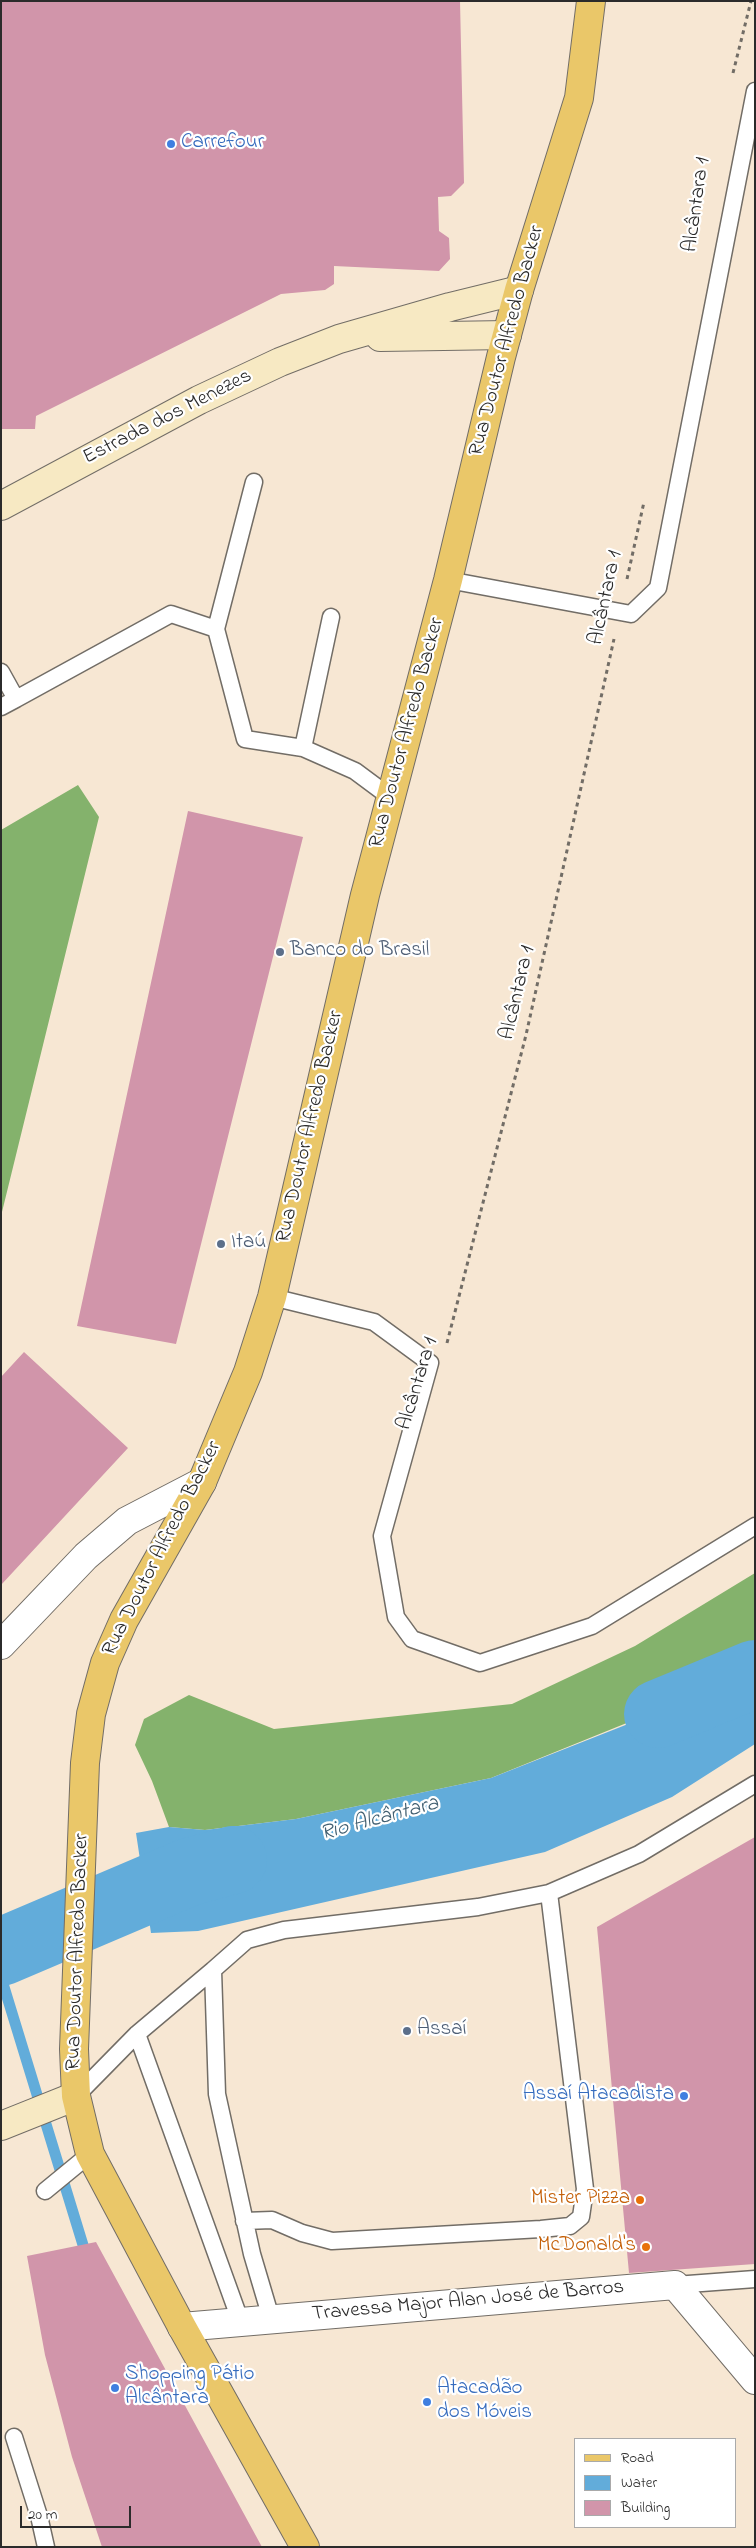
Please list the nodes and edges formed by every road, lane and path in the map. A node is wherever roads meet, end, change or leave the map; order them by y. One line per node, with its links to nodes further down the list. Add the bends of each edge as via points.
1 (592, 1): 5 (main road, Rua Doutor Alfredo Backer, via 579,98)
2 (751, 1): 3 (path)
3 (732, 75)
4 (755, 91): 12 (lane, via 658,588 631,614)
5 (519, 290): 6 (main road, Rua Doutor Alfredo Backer); 7 (main road, Estrada dos Menezes)
6 (507, 335): 7 (main road, Estrada dos Menezes); 11 (main road, Rua Doutor Alfredo Backer)
7 (339, 338): 10 (main road, Estrada dos Menezes, via 199,400)
8 (254, 482): 14 (lane)
9 (644, 501): 12 (path, Alcântara 1)
10 (1, 506)
11 (448, 580): 12 (lane); 19 (main road, Rua Doutor Alfredo Backer)
12 (620, 612): 21 (path, Alcântara 1, via 526,1035)
13 (331, 617): 18 (lane)
14 (216, 629): 16 (lane, via 170,614); 18 (lane, via 244,739)
15 (1, 672): 16 (lane)
16 (16, 699): 17 (lane)
17 (1, 707)
18 (302, 748): 19 (lane, via 355,771)
19 (390, 797): 20 (main road, Rua Doutor Alfredo Backer)
20 (272, 1297): 22 (main road, Rua Doutor Alfredo Backer, via 248,1372); 23 (lane, via 374,1322 430,1364 382,1536 396,1617 412,1639 480,1663 592,1626)
21 (444, 1352)
22 (202, 1482): 24 (street, via 127,1522 86,1556); 29 (main road, Rua Doutor Alfredo Backer, via 124,1620 105,1663 91,1714 85,1763 74,2049)
23 (755, 1526)
24 (1, 1645)
25 (755, 1784): 26 (lane, via 639,1854)
26 (549, 1893): 27 (lane, via 478,1907 284,1930 247,1940); 33 (lane, via 586,2189 581,2216 570,2226 541,2229 332,2241 272,2220)
27 (213, 1970): 28 (lane); 33 (lane, via 217,2094)
28 (137, 2034): 29 (lane); 37 (lane)
29 (64, 2100): 30 (main road); 31 (main road, Rua Doutor Alfredo Backer)
30 (4, 2125)
31 (90, 2154): 32 (lane); 38 (main road, Rua Doutor Alfredo Backer)
32 (45, 2191)
33 (244, 2221): 36 (lane)
34 (755, 2279): 35 (lane, Travessa Major Alan José de Barros)
35 (675, 2285): 36 (street, Travessa Major Alan José de Barros); 39 (street)
36 (271, 2318): 37 (street, Travessa Major Alan José de Barros)
37 (240, 2320): 38 (street, Travessa Major Alan José de Barros)
38 (182, 2327): 42 (main road, Rua Doutor Alfredo Backer)
39 (755, 2380)
40 (14, 2437): 41 (lane)
41 (46, 2547)
42 (305, 2547)

